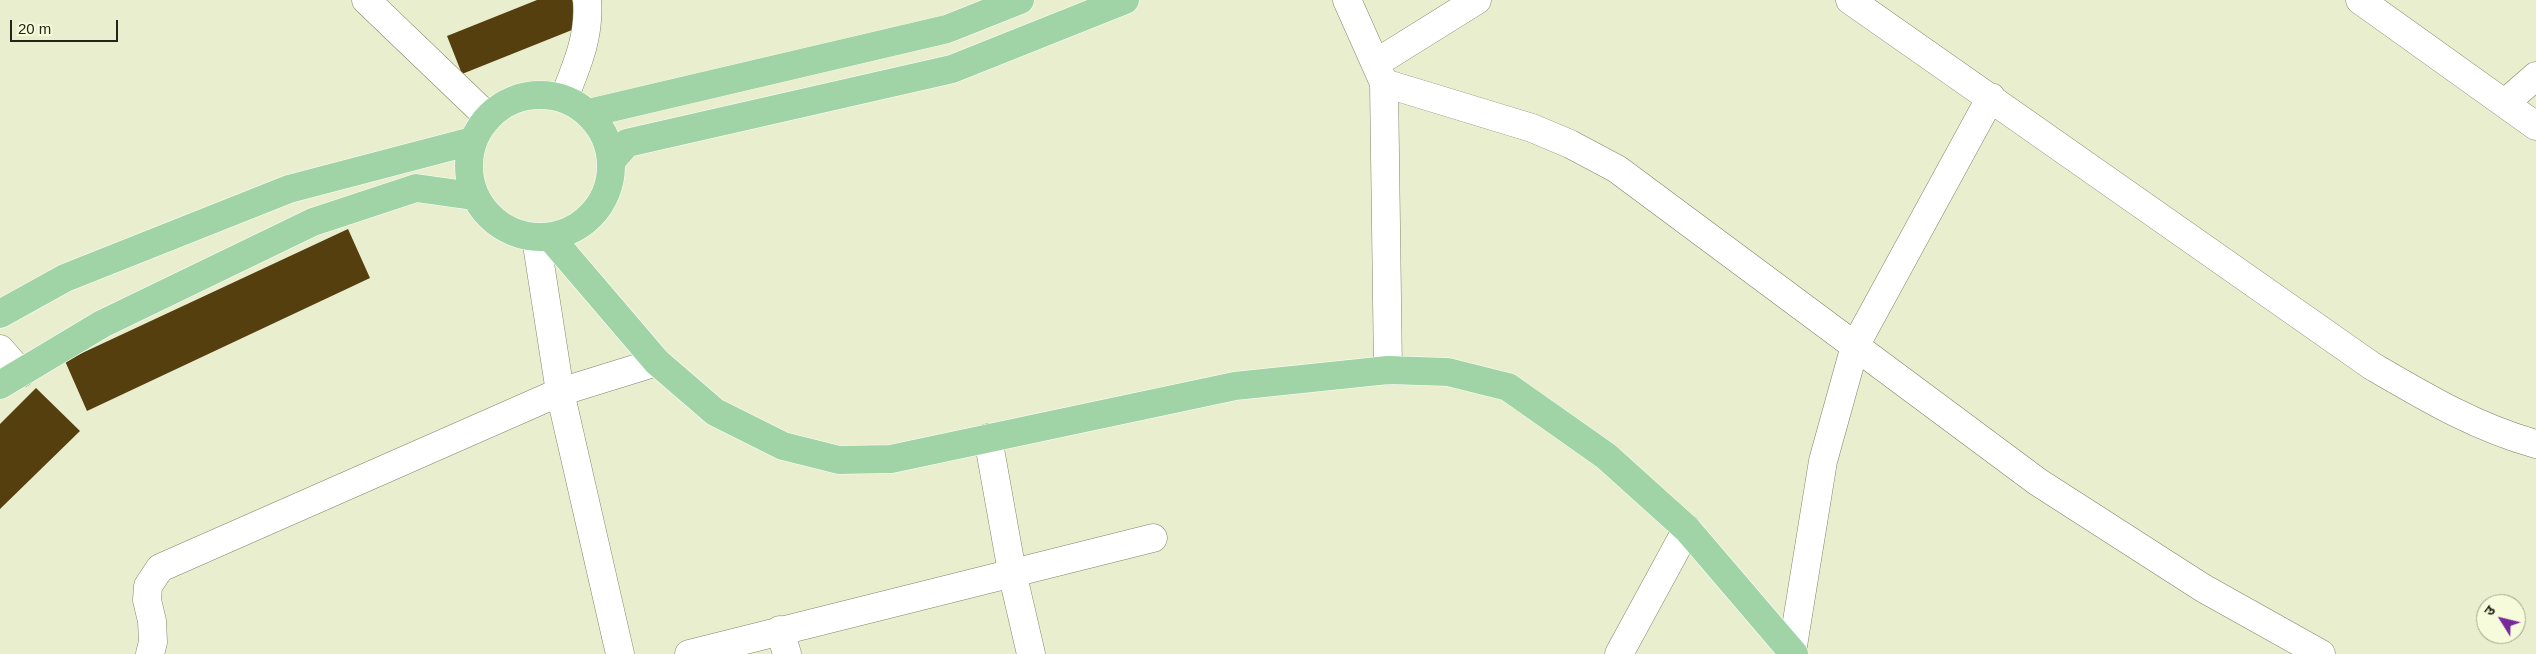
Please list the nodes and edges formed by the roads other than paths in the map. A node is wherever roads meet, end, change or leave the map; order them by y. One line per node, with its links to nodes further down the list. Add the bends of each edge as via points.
1 (366, 0): 15 (street)
2 (586, 0): 12 (street, via 588,20 583,50)
3 (1020, 0): 14 (main road, via 947,29)
4 (1125, 0): 18 (main road, via 952,69 627,143)
5 (1348, 0): 9 (street)
6 (1477, 0): 9 (street)
7 (1850, 0): 11 (street)
8 (2360, 0): 13 (street)
9 (1380, 73): 22 (street, via 1532,128 1617,169); 25 (street)
10 (2536, 76): 13 (street)
11 (1991, 97): 22 (street); 29 (street, via 2372,366 2436,404 2504,436)
12 (564, 98): 14 (main road); 15 (main road, via 527,95 509,100)
13 (2505, 103): 16 (street)
14 (589, 113): 18 (main road, via 606,136)
15 (487, 116): 17 (main road)
16 (2536, 126)
17 (472, 141): 19 (main road, via 467,169); 21 (main road, via 289,189 65,278)
18 (612, 160): 20 (main road, via 607,192 593,216)
19 (474, 196): 20 (main road, via 490,220 513,234); 26 (main road, via 416,188 313,222 102,324)
20 (543, 238): 24 (main road); 27 (street)
21 (0, 314)
22 (1855, 346): 34 (street, via 1823,462); 40 (street, via 2038,482 2203,588)
23 (0, 349): 26 (street)
24 (657, 362): 27 (street); 28 (main road, via 715,412 783,446 839,460 891,459)
25 (1388, 370): 28 (main road, via 1235,386); 30 (main road, via 1448,372 1508,387 1606,456)
26 (11, 379)
27 (560, 392): 35 (street, via 160,568 148,586 153,642); 36 (street)
28 (988, 438): 32 (street)
29 (2536, 444)
30 (1687, 529): 34 (main road); 39 (street)
31 (1152, 538): 32 (street)
32 (1012, 572): 33 (street); 38 (street)
33 (783, 642): 37 (street)
34 (1793, 653)
35 (150, 654)
36 (620, 654)
37 (689, 654)
38 (1031, 654)
39 (1619, 654)
40 (2321, 654)

